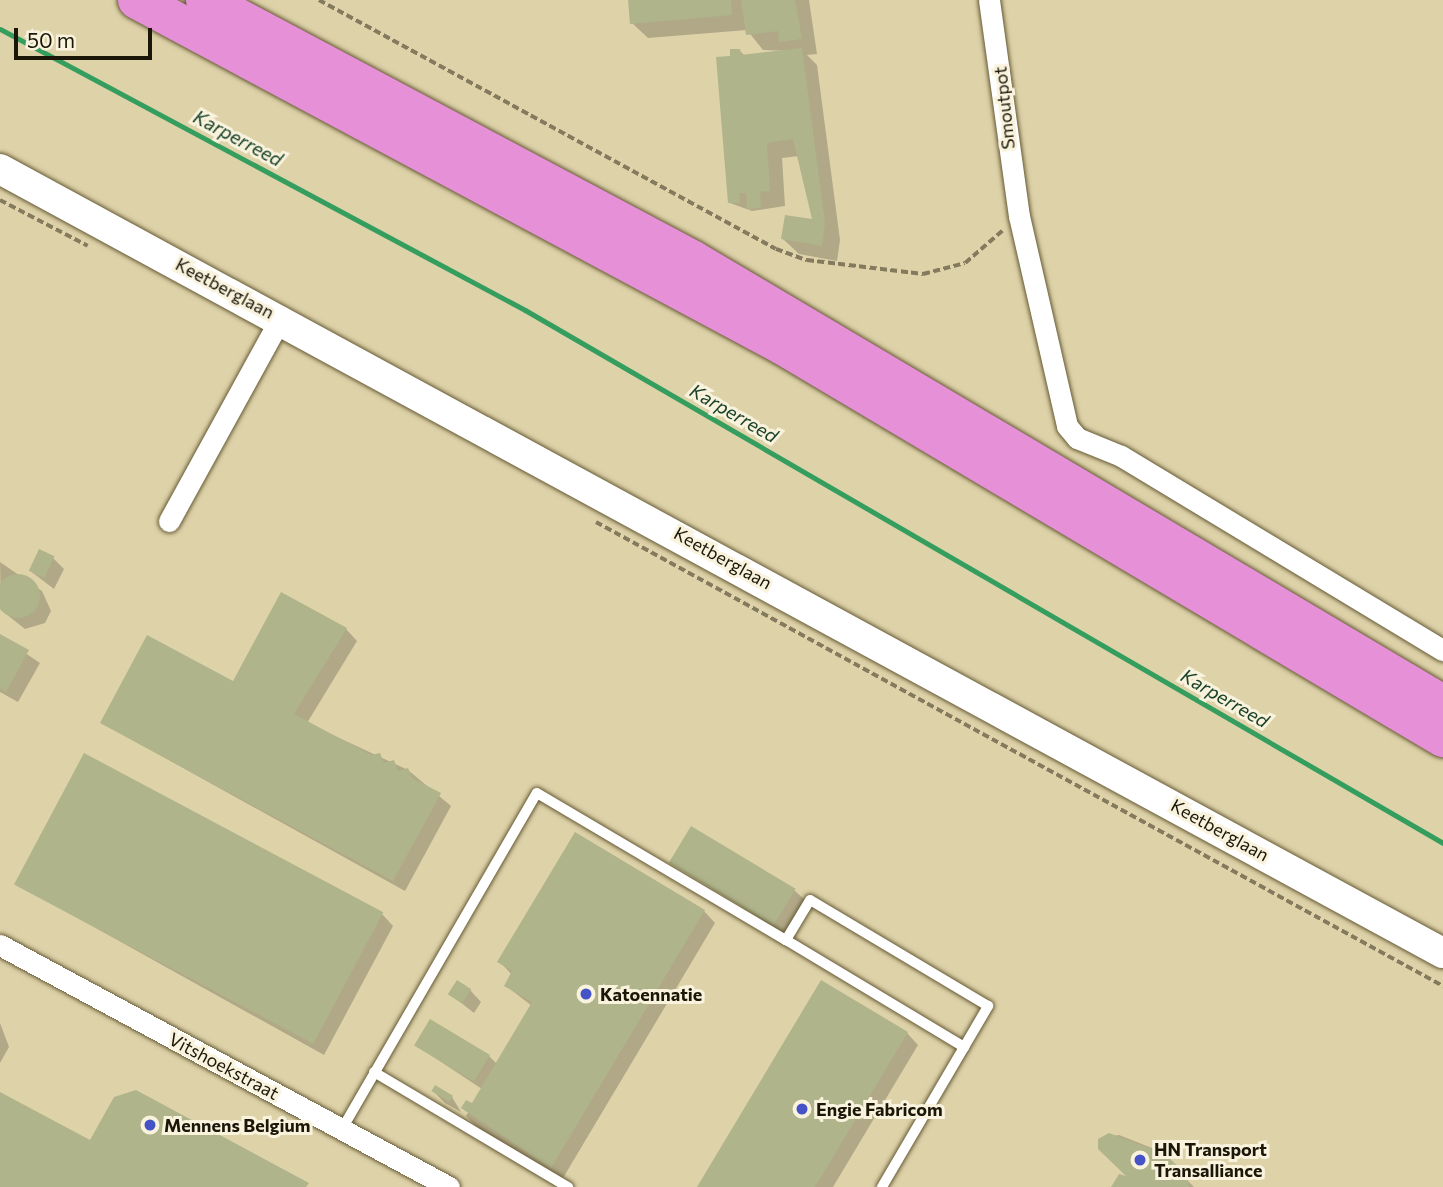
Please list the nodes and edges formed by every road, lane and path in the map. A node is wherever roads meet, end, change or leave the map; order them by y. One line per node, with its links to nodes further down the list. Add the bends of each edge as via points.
1 (137, 0): 15 (highway, via 783,346)
2 (205, 0): 14 (highway, via 716,272)
3 (318, 0): 8 (path, via 776,249 807,260 923,274 965,263)
4 (989, 0): 8 (street, Smoutpot)
5 (0, 150): 16 (main road, Keetberglaan)
6 (0, 169): 10 (main road, Keetberglaan)
7 (0, 200): 9 (path)
8 (1019, 216): 13 (street, Smoutpot, via 1058,397 1077,438 1121,456)
9 (98, 251)
10 (281, 317): 12 (street); 19 (main road, Keetberglaan)
11 (584, 516): 20 (path)
12 (169, 521)
13 (1443, 650)
14 (1443, 704)
15 (1443, 738)
16 (1443, 933)
17 (786, 940): 21 (lane); 21 (lane, via 810,900 988,1006); 22 (lane, via 537,793)
18 (0, 945): 23 (street, Vitshoekstraat)
19 (1443, 953)
20 (1443, 986)
21 (964, 1047): 26 (lane)
22 (374, 1072): 23 (lane); 25 (lane)
23 (342, 1129): 24 (street, Vitshoekstraat)
24 (449, 1187)
25 (568, 1187)
26 (882, 1187)

